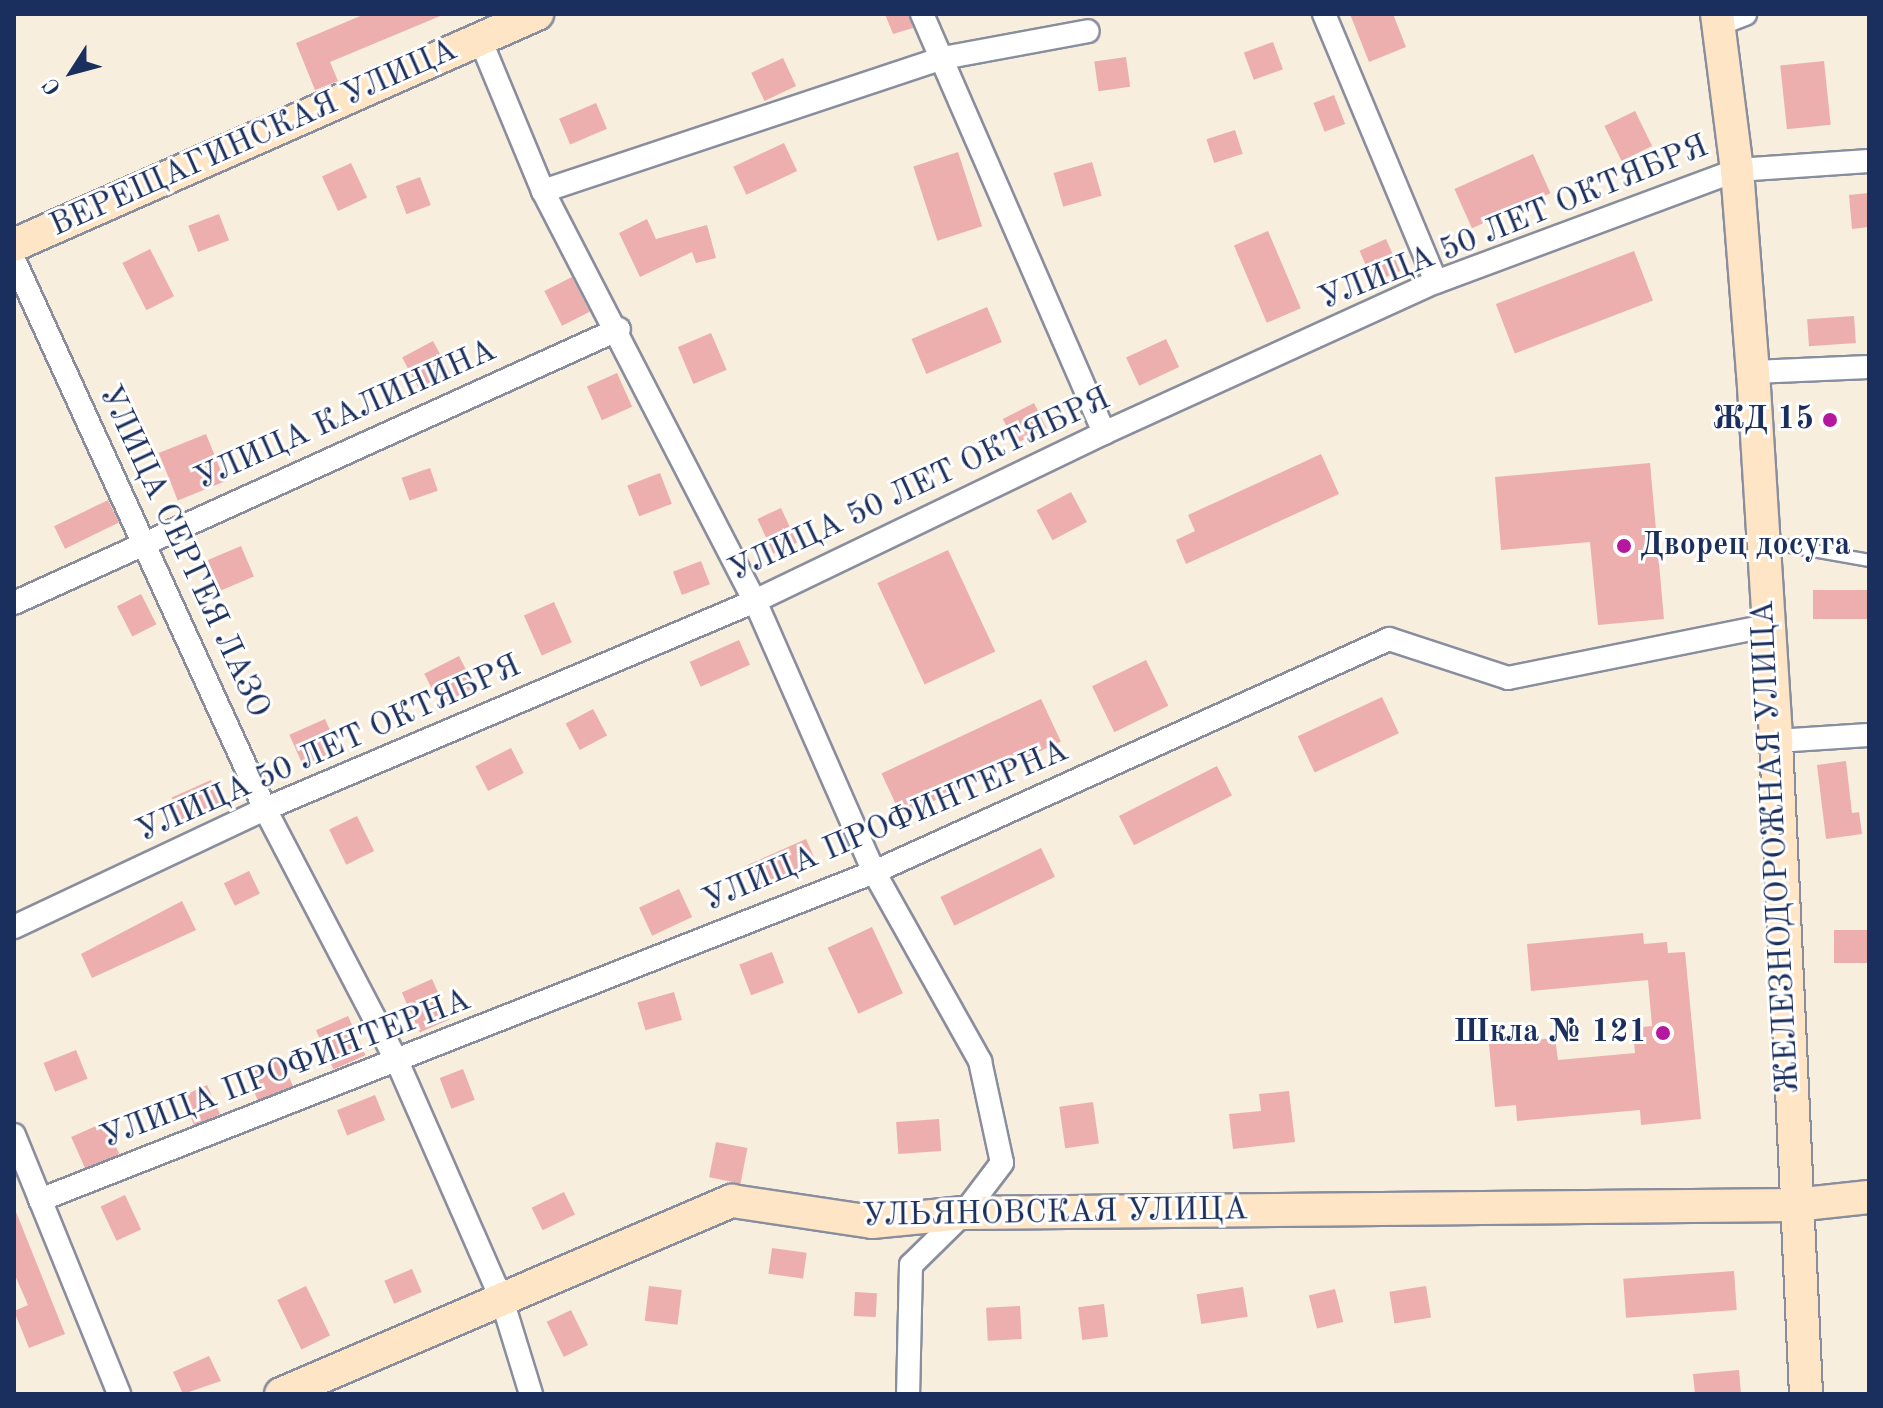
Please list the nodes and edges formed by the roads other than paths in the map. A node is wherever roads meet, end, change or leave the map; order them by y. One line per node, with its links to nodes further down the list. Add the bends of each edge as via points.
1 (537, 14): 6 (street, ВЕРЕЩАГИНСКАЯ УЛИЦА)
2 (922, 14): 7 (street)
3 (1324, 14): 13 (street)
4 (1727, 17): 9 (street, ЖЕЛЕЗНОДОРОЖНАЯ УЛИЦА)
5 (1088, 31): 7 (street)
6 (480, 39): 10 (street); 11 (street, ВЕРЕЩАГИНСКАЯ УЛИЦА)
7 (943, 58): 10 (street); 17 (street)
8 (1869, 161): 9 (street, УЛИЦА 50 ЛЕТ ОКТЯБРЯ)
9 (1737, 170): 13 (street, УЛИЦА 50 ЛЕТ ОКТЯБРЯ); 16 (street, ЖЕЛЕЗНОДОРОЖНАЯ УЛИЦА)
10 (543, 191): 14 (street)
11 (14, 245)
12 (14, 260): 19 (street, УЛИЦА СЕРГЕЯ ЛАЗО)
13 (1436, 282): 17 (street, УЛИЦА 50 ЛЕТ ОКТЯБРЯ)
14 (619, 329): 19 (street, УЛИЦА КАЛИНИНА); 21 (street)
15 (1869, 367): 16 (street)
16 (1753, 372): 18 (street, ЖЕЛЕЗНОДОРОЖНАЯ УЛИЦА)
17 (1104, 433): 21 (street, УЛИЦА 50 ЛЕТ ОКТЯБРЯ)
18 (1761, 541): 20 (lane); 23 (street, ЖЕЛЕЗНОДОРОЖНАЯ УЛИЦА)
19 (143, 542): 22 (street, УЛИЦА КАЛИНИНА); 26 (street, УЛИЦА СЕРГЕЯ ЛАЗО)
20 (1869, 560)
21 (755, 601): 26 (street, УЛИЦА 50 ЛЕТ ОКТЯБРЯ); 27 (street)
22 (14, 603)
23 (1765, 626): 25 (street, ЖЕЛЕЗНОДОРОЖНАЯ УЛИЦА); 27 (street, УЛИЦА ПРОФИНТЕРНА, via 1508,678 1389,639)
24 (1869, 735): 25 (street)
25 (1776, 741): 33 (street, ЖЕЛЕЗНОДОРОЖНАЯ УЛИЦА)
26 (265, 809): 28 (street, УЛИЦА 50 ЛЕТ ОКТЯБРЯ); 29 (street, УЛИЦА СЕРГЕЯ ЛАЗО)
27 (874, 872): 29 (street, УЛИЦА ПРОФИНТЕРНА); 34 (street, via 980,1061 1002,1163)
28 (14, 927)
29 (397, 1061): 32 (street, УЛИЦА ПРОФИНТЕРНА); 35 (street, УЛИЦА СЕРГЕЯ ЛАЗО)
30 (14, 1135): 32 (street)
31 (1869, 1197): 33 (street, УЛЬЯНОВСКАЯ УЛИЦА)
32 (40, 1200): 36 (street)
33 (1795, 1205): 34 (street, УЛЬЯНОВСКАЯ УЛИЦА); 40 (street, ЖЕЛЕЗНОДОРОЖНАЯ УЛИЦА)
34 (964, 1213): 35 (street, УЛЬЯНОВСКАЯ УЛИЦА, via 872,1222 732,1201); 39 (street, via 911,1265)
35 (503, 1303): 37 (street, УЛЬЯНОВСКАЯ УЛИЦА); 38 (street, УЛИЦА СЕРГЕЯ ЛАЗО)
36 (119, 1394)
37 (281, 1394)
38 (531, 1394)
39 (908, 1394)
40 (1806, 1394)

